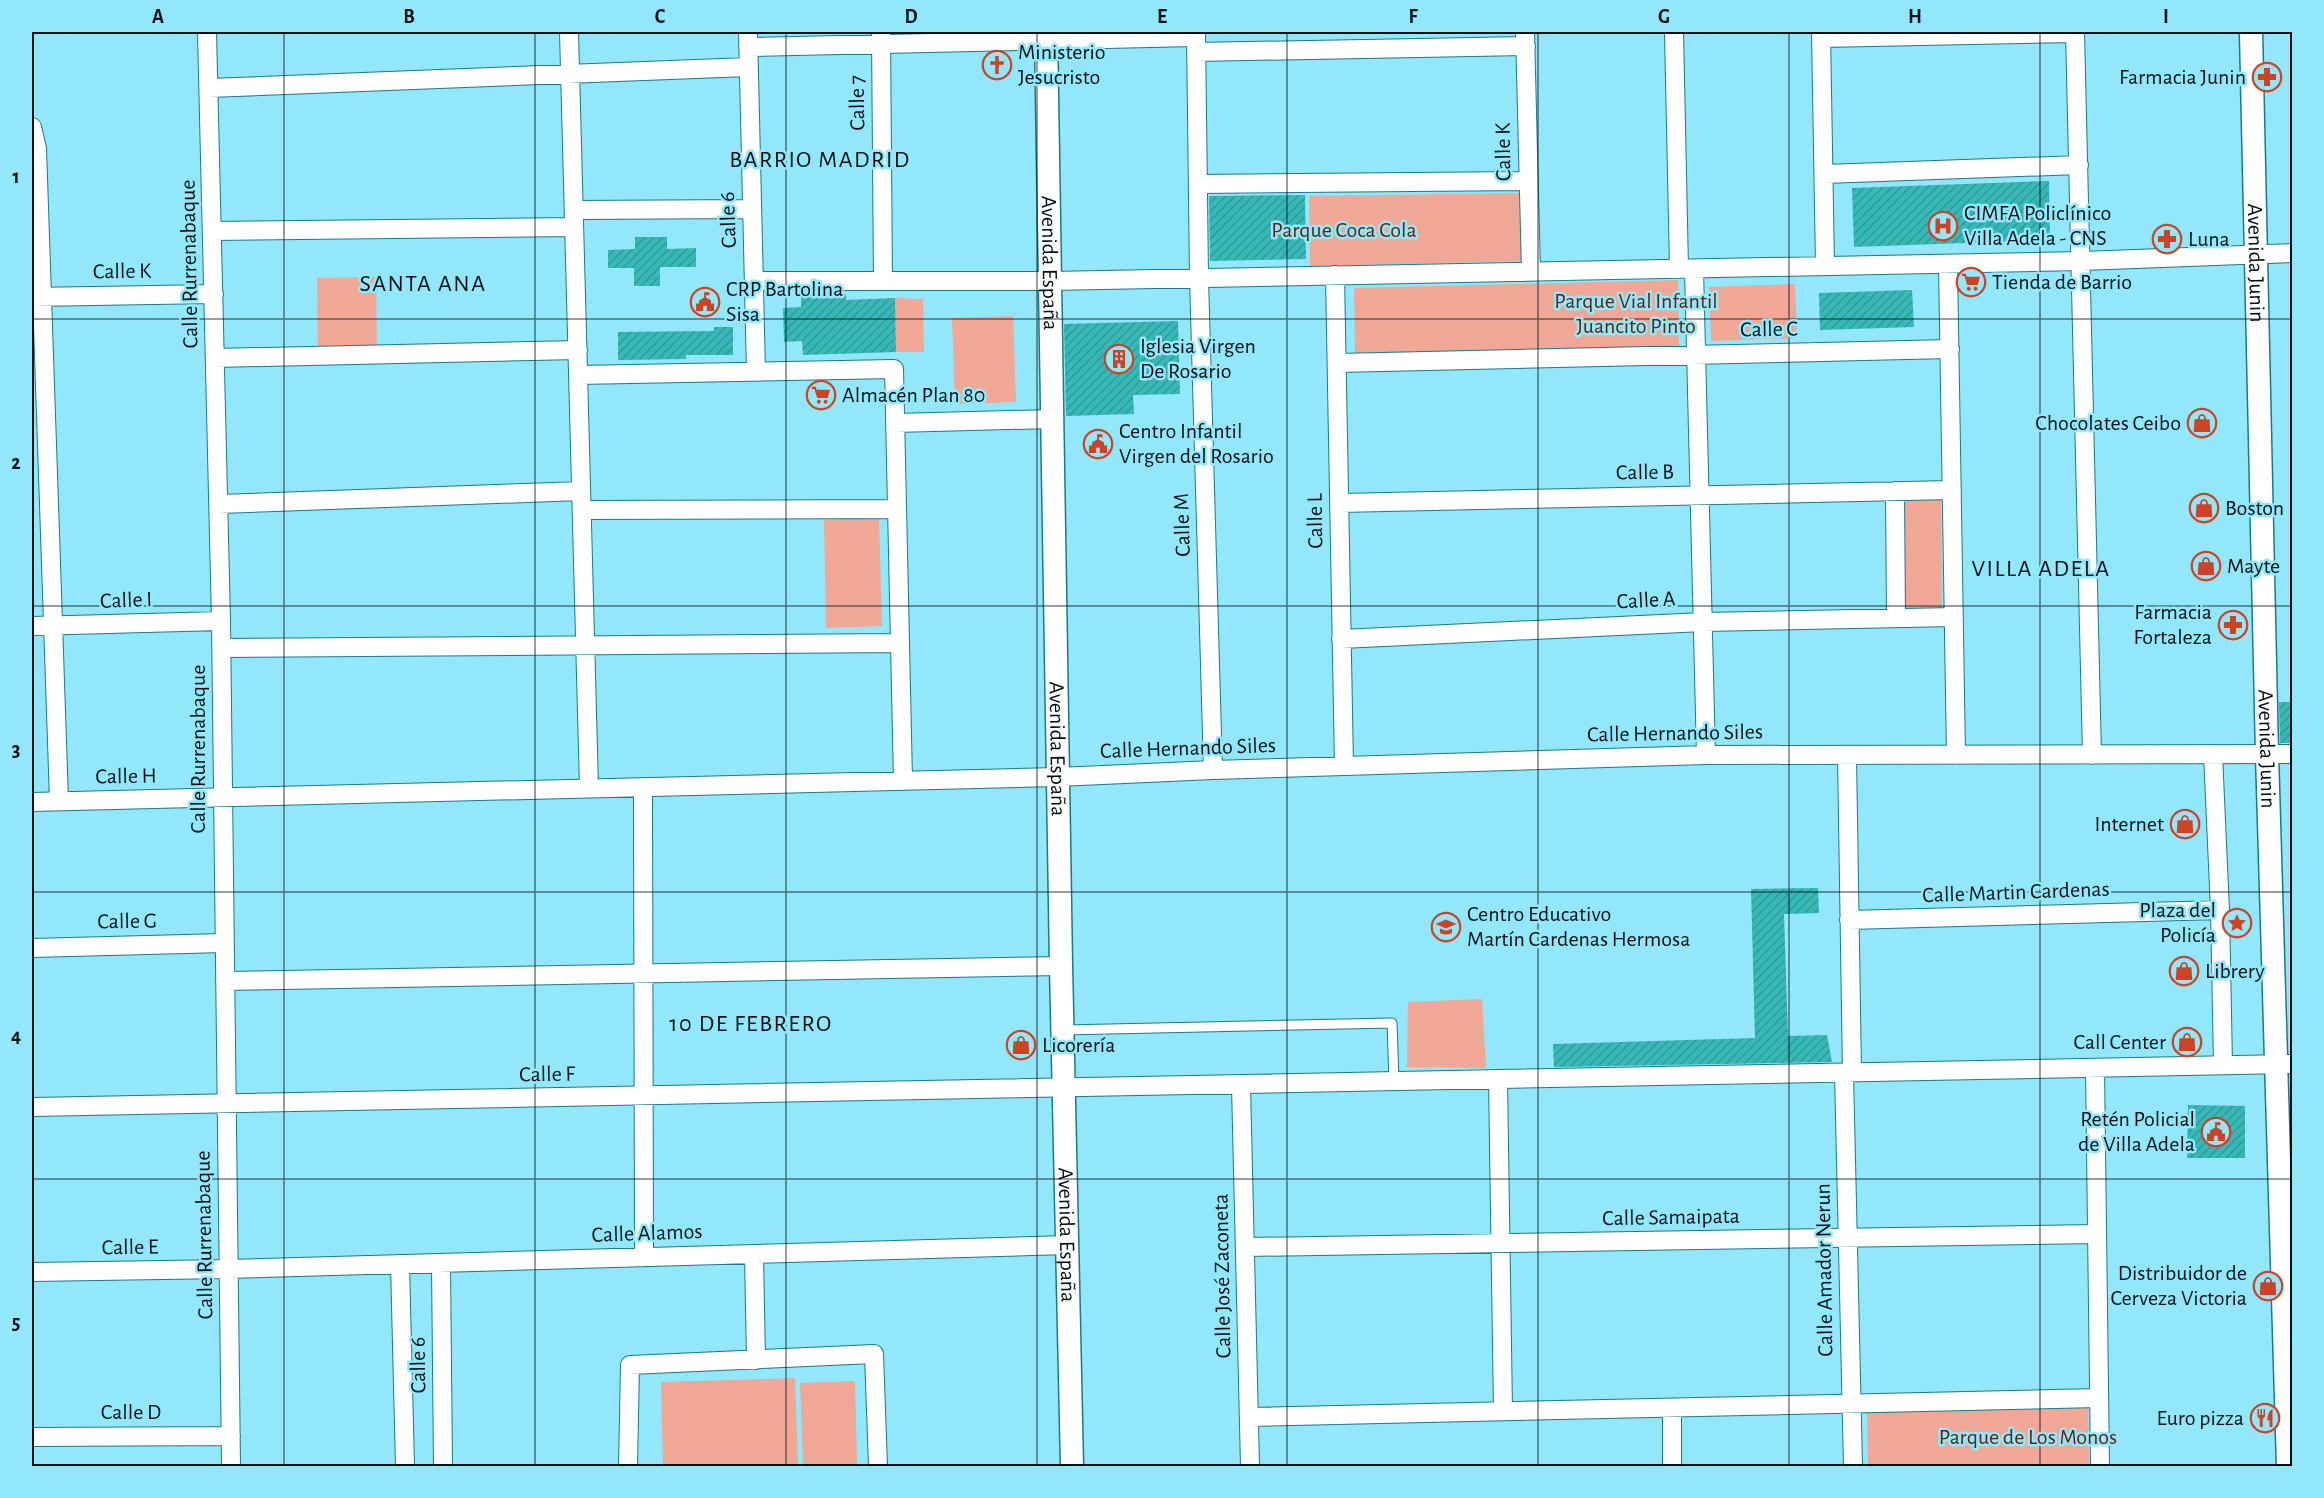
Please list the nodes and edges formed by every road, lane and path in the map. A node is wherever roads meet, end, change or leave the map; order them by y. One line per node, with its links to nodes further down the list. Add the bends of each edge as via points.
1 (207, 32): 14 (street, Calle Rurrenabaque)
2 (569, 32): 13 (street)
3 (1674, 32): 28 (street)
4 (2075, 32): 7 (street); 16 (street)
5 (2251, 32): 24 (street, Avenida Junin)
6 (1046, 35): 8 (street); 11 (street); 34 (street, Avenida España)
7 (1821, 35): 17 (street)
8 (880, 38): 9 (street); 33 (street, Calle 7)
9 (748, 39): 12 (street, Calle 6)
10 (1526, 39): 11 (street); 18 (street, Calle K)
11 (1196, 40): 19 (street, Calle M)
12 (748, 67): 13 (street); 20 (street, Calle 6)
13 (571, 73): 14 (street); 21 (street)
14 (209, 88): 22 (street, Calle Rurrenabaque)
15 (32, 127): 36 (street, via 37,148)
16 (2079, 165): 17 (street); 25 (street)
17 (1824, 174): 27 (street)
18 (1528, 181): 19 (street); 29 (street, Calle K)
19 (1198, 184): 31 (street, Calle M)
20 (752, 209): 21 (street); 32 (street, Calle 6)
21 (574, 218): 22 (street); 38 (street)
22 (212, 231): 35 (street, Calle Rurrenabaque)
23 (2292, 253): 24 (street)
24 (2256, 254): 25 (street); 68 (street, Avenida Junin)
25 (2082, 261): 26 (street); 71 (street)
26 (1948, 264): 27 (street); 37 (street)
27 (1826, 266): 28 (street)
28 (1687, 269): 29 (street); 39 (street)
29 (1531, 272): 30 (street)
30 (1335, 275): 31 (street); 41 (street, Calle L)
31 (1200, 278): 34 (street); 73 (street, Calle M)
32 (754, 281): 33 (street); 42 (street, Calle 6)
33 (884, 281): 34 (street)
34 (1050, 281): 44 (street, Avenida España)
35 (214, 294): 36 (street, Calle K); 40 (street, Calle Rurrenabaque)
36 (37, 297): 46 (street)
37 (1950, 349): 39 (street, Calle C); 47 (street)
38 (578, 350): 40 (street); 43 (street)
39 (1696, 355): 41 (street, Calle C); 50 (street)
40 (215, 358): 52 (street, Calle Rurrenabaque)
41 (1337, 363): 51 (street, Calle L)
42 (756, 372): 43 (street); 45 (street, via 894,369)
43 (578, 375): 48 (street)
44 (1052, 419): 45 (street); 74 (street, Avenida España)
45 (895, 423): 53 (street)
46 (39, 460): 60 (street)
47 (1952, 490): 49 (street, Calle B); 55 (street)
48 (581, 491): 52 (street); 54 (street)
49 (1895, 491): 50 (street, Calle B); 56 (street)
50 (1700, 495): 51 (street, Calle B); 58 (street)
51 (1339, 503): 61 (street, Calle L)
52 (219, 504): 57 (street, Calle Rurrenabaque)
53 (897, 509): 54 (street); 62 (street)
54 (582, 510): 63 (street)
55 (1954, 617): 56 (street, Calle A); 66 (street)
56 (1896, 618): 58 (street, Calle A)
57 (222, 621): 60 (street, Calle I); 64 (street, Calle Rurrenabaque)
58 (1703, 622): 61 (street, Calle A); 70 (street)
59 (32, 626): 60 (street, Calle I)
60 (52, 626): 79 (street)
61 (1341, 639): 72 (street, Calle L)
62 (900, 643): 63 (street); 75 (street)
63 (585, 644): 64 (street); 77 (street)
64 (222, 648): 78 (street, Calle Rurrenabaque)
65 (1846, 754): 66 (street, Calle Hernando Siles); 70 (street, Calle Hernando Siles); 82 (street, Calle Amador Nerun)
66 (1956, 754): 71 (street, Calle Hernando Siles)
67 (2213, 754): 68 (street, Calle Hernando Siles); 71 (street, Calle Hernando Siles); 81 (street)
68 (2267, 754): 69 (street, Calle Hernando Siles); 89 (street, Avenida Junin)
69 (2292, 754)
70 (1706, 755): 72 (street, Calle Hernando Siles)
71 (2092, 755)
72 (1344, 766): 73 (street, Calle Hernando Siles)
73 (1213, 770): 74 (street, Calle Hernando Siles)
74 (1058, 777): 75 (street, Calle Hernando Siles); 85 (street, Avenida España)
75 (903, 781): 76 (street, Calle Hernando Siles)
76 (643, 787): 77 (street, Calle H); 86 (street)
77 (589, 788): 78 (street, Calle H)
78 (222, 797): 79 (street, Calle H); 83 (street, Calle Rurrenabaque)
79 (59, 801): 80 (street, Calle H)
80 (32, 802)
81 (2220, 910): 82 (street, Calle Martin Cardenas); 90 (street)
82 (1849, 920): 92 (street, Calle Amador Nerun)
83 (224, 943): 84 (street, Calle G); 87 (street, Calle Rurrenabaque)
84 (32, 948)
85 (1061, 966): 86 (street); 88 (street, Avenida España)
86 (643, 974): 87 (street); 97 (street)
87 (225, 981): 98 (street, Calle Rurrenabaque)
88 (1063, 1030): 94 (lane, via 1392,1023); 96 (street, Avenida España)
89 (2285, 1064): 90 (street, Calle F); 129 (street, Avenida Junin)
90 (2223, 1065): 91 (street, Calle F)
91 (2095, 1068): 92 (street, Calle F); 100 (street)
92 (1848, 1073): 93 (street, Calle F); 101 (street, Calle Amador Nerun)
93 (1498, 1079): 94 (street, Calle F); 102 (street)
94 (1394, 1082): 95 (street, Calle F)
95 (1241, 1084): 96 (street, Calle F); 104 (street, Calle José Zaconeta)
96 (1064, 1088): 97 (street, Calle F); 103 (street, Avenida España)
97 (644, 1096): 98 (street, Calle F); 106 (street)
98 (226, 1103): 99 (street, Calle F); 109 (street, Calle Rurrenabaque)
99 (32, 1107)
100 (2097, 1234): 101 (street, Calle Samaipata); 112 (street)
101 (1847, 1238): 102 (street, Calle Samaipata); 113 (street, Calle Amador Nerun)
102 (1500, 1243): 104 (street, Calle Samaipata); 115 (street)
103 (1067, 1245): 105 (street, Calle Alamos); 124 (street, Avenida España)
104 (1246, 1248): 116 (street, Calle José Zaconeta)
105 (754, 1254): 106 (street, Calle Alamos); 111 (street)
106 (644, 1257): 107 (street, Calle Alamos)
107 (441, 1263): 108 (street, Calle Alamos); 121 (street, Calle 6)
108 (400, 1264): 109 (street, Calle Alamos); 120 (street, Calle 6)
109 (228, 1269): 110 (street, Calle E); 117 (street, Calle Rurrenabaque)
110 (32, 1272)
111 (756, 1360): 122 (street, via 630,1365); 123 (street, via 874,1354)
112 (2099, 1398): 113 (street); 128 (street)
113 (1851, 1404): 114 (street); 127 (street, Calle Amador Nerun)
114 (1671, 1408): 115 (street); 126 (street)
115 (1503, 1411): 116 (street)
116 (1250, 1418): 125 (street, Calle José Zaconeta)
117 (231, 1436): 118 (street, Calle D); 119 (street, Calle Rurrenabaque)
118 (32, 1437)
119 (231, 1467)
120 (405, 1467)
121 (443, 1467)
122 (628, 1467)
123 (878, 1467)
124 (1072, 1467)
125 (1250, 1467)
126 (1672, 1467)
127 (1853, 1467)
128 (2100, 1467)
129 (2288, 1467)

